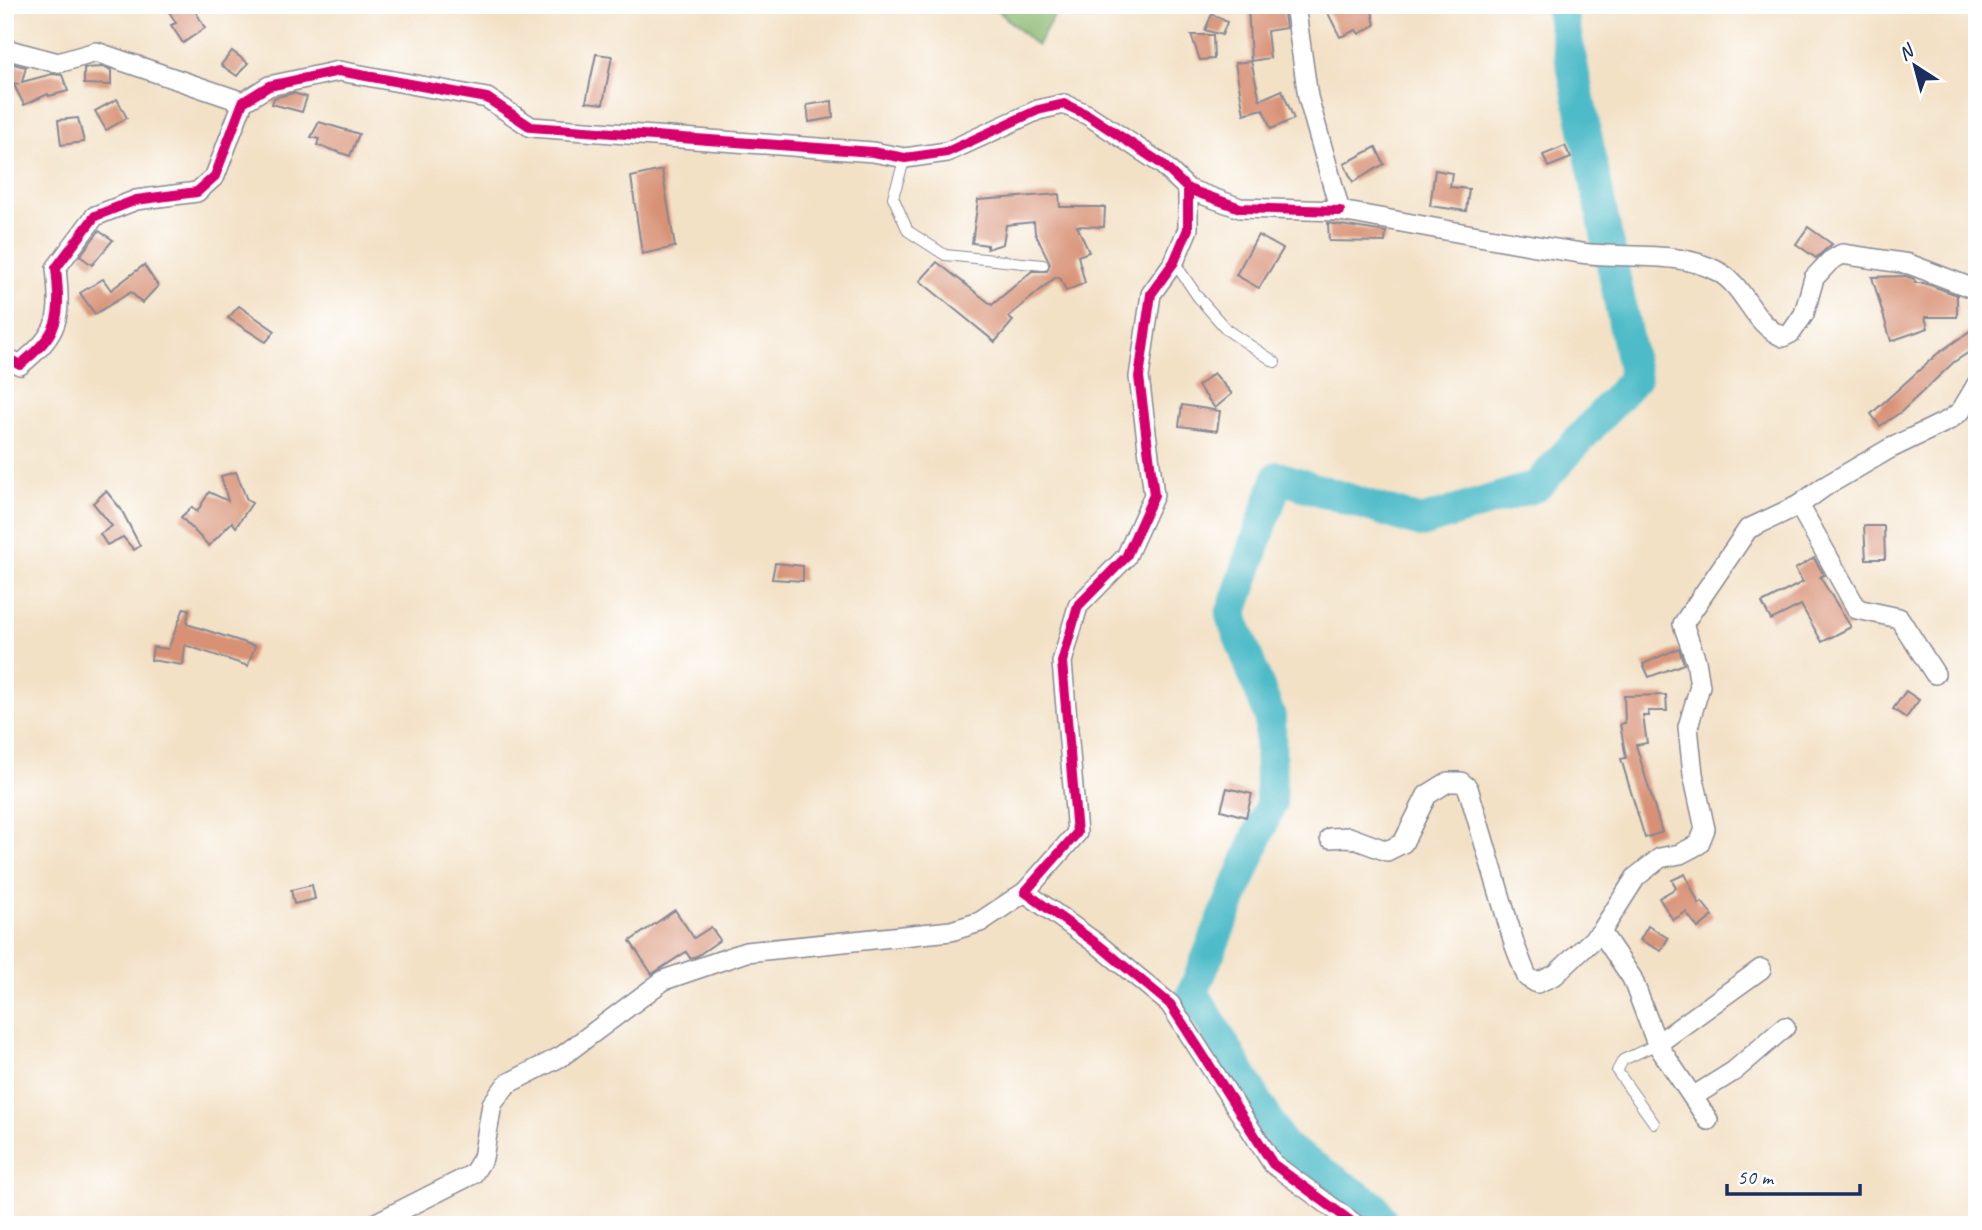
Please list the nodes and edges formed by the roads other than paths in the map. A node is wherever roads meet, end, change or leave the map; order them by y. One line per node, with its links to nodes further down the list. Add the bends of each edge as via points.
1 (1295, 5): 6 (street, via 1308,97)
2 (5, 49): 3 (street, via 58,63 96,52)
3 (243, 102): 4 (street, via 269,86 339,71 487,98 531,127); 10 (street, via 215,176 198,192 136,200 95,216 56,268 60,308 47,342 20,365)
4 (905, 158): 5 (street, via 947,152 1038,110 1064,104 1162,164); 8 (lane, via 893,197 908,231 944,255)
5 (1188, 189): 6 (street, via 1240,208); 7 (street, via 1188,229)
6 (1340, 211): 9 (street, via 1582,253 1667,257 1716,270 1731,281 1755,317 1783,337 1804,314 1814,278 1842,254 1909,264)
7 (1174, 262): 11 (lane, via 1227,330); 16 (street, via 1151,294 1139,377 1154,495 1126,557 1078,606 1062,662 1077,833)
8 (1043, 265)
9 (1977, 290)
10 (5, 357)
11 (1275, 362)
12 (1977, 384): 13 (street, via 1961,411)
13 (1799, 505): 14 (street, via 1857,609 1899,618); 17 (street, via 1748,528 1684,624 1700,686 1688,727 1705,829 1699,844 1660,858 1636,877)
14 (1935, 674)
15 (1330, 838): 17 (street, via 1349,837 1388,851 1403,843 1427,795 1448,782 1461,782 1468,788 1527,977 1537,983 1555,975)
16 (1025, 892): 24 (street, via 980,922 951,931 746,952 664,980 562,1056 507,1084 492,1104 483,1158 473,1174); 25 (street, via 1170,1004 1273,1164)
17 (1601, 932): 20 (street, via 1632,978)
18 (1760, 970): 20 (street)
19 (1785, 1027): 21 (street, via 1734,1071)
20 (1657, 1044): 21 (street); 23 (lane, via 1623,1060 1617,1071)
21 (1694, 1096): 22 (street)
22 (1708, 1120)
23 (1654, 1123)
24 (372, 1225)
25 (1356, 1225)

